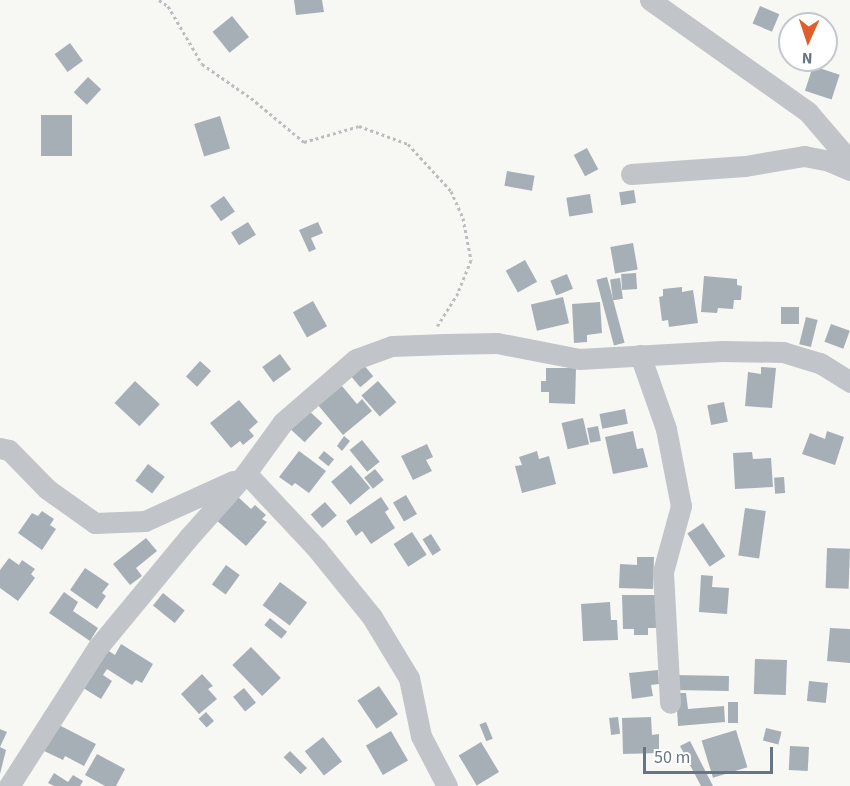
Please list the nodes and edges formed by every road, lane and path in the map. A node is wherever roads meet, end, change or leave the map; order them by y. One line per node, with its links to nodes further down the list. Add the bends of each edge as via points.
1 (159, 0): 6 (path, via 168,6 202,64 304,142 359,126 408,144 451,191 463,218 471,260 458,293)
2 (650, 0): 3 (street, via 808,112)
3 (850, 160)
4 (850, 170): 5 (street, via 804,156 745,166)
5 (631, 174)
6 (424, 345): 7 (street, via 497,343 579,359); 10 (street, via 392,346 356,359 283,422)
7 (640, 355): 8 (street, via 783,352 820,363); 11 (street, via 666,429 681,506 663,572)
8 (850, 382)
9 (0, 448): 10 (street, via 9,450 47,489 95,523 144,521)
10 (244, 475): 12 (street, via 98,647); 13 (street, via 318,549 372,617 409,678 421,736)
11 (670, 703)
12 (9, 786)
13 (447, 786)

